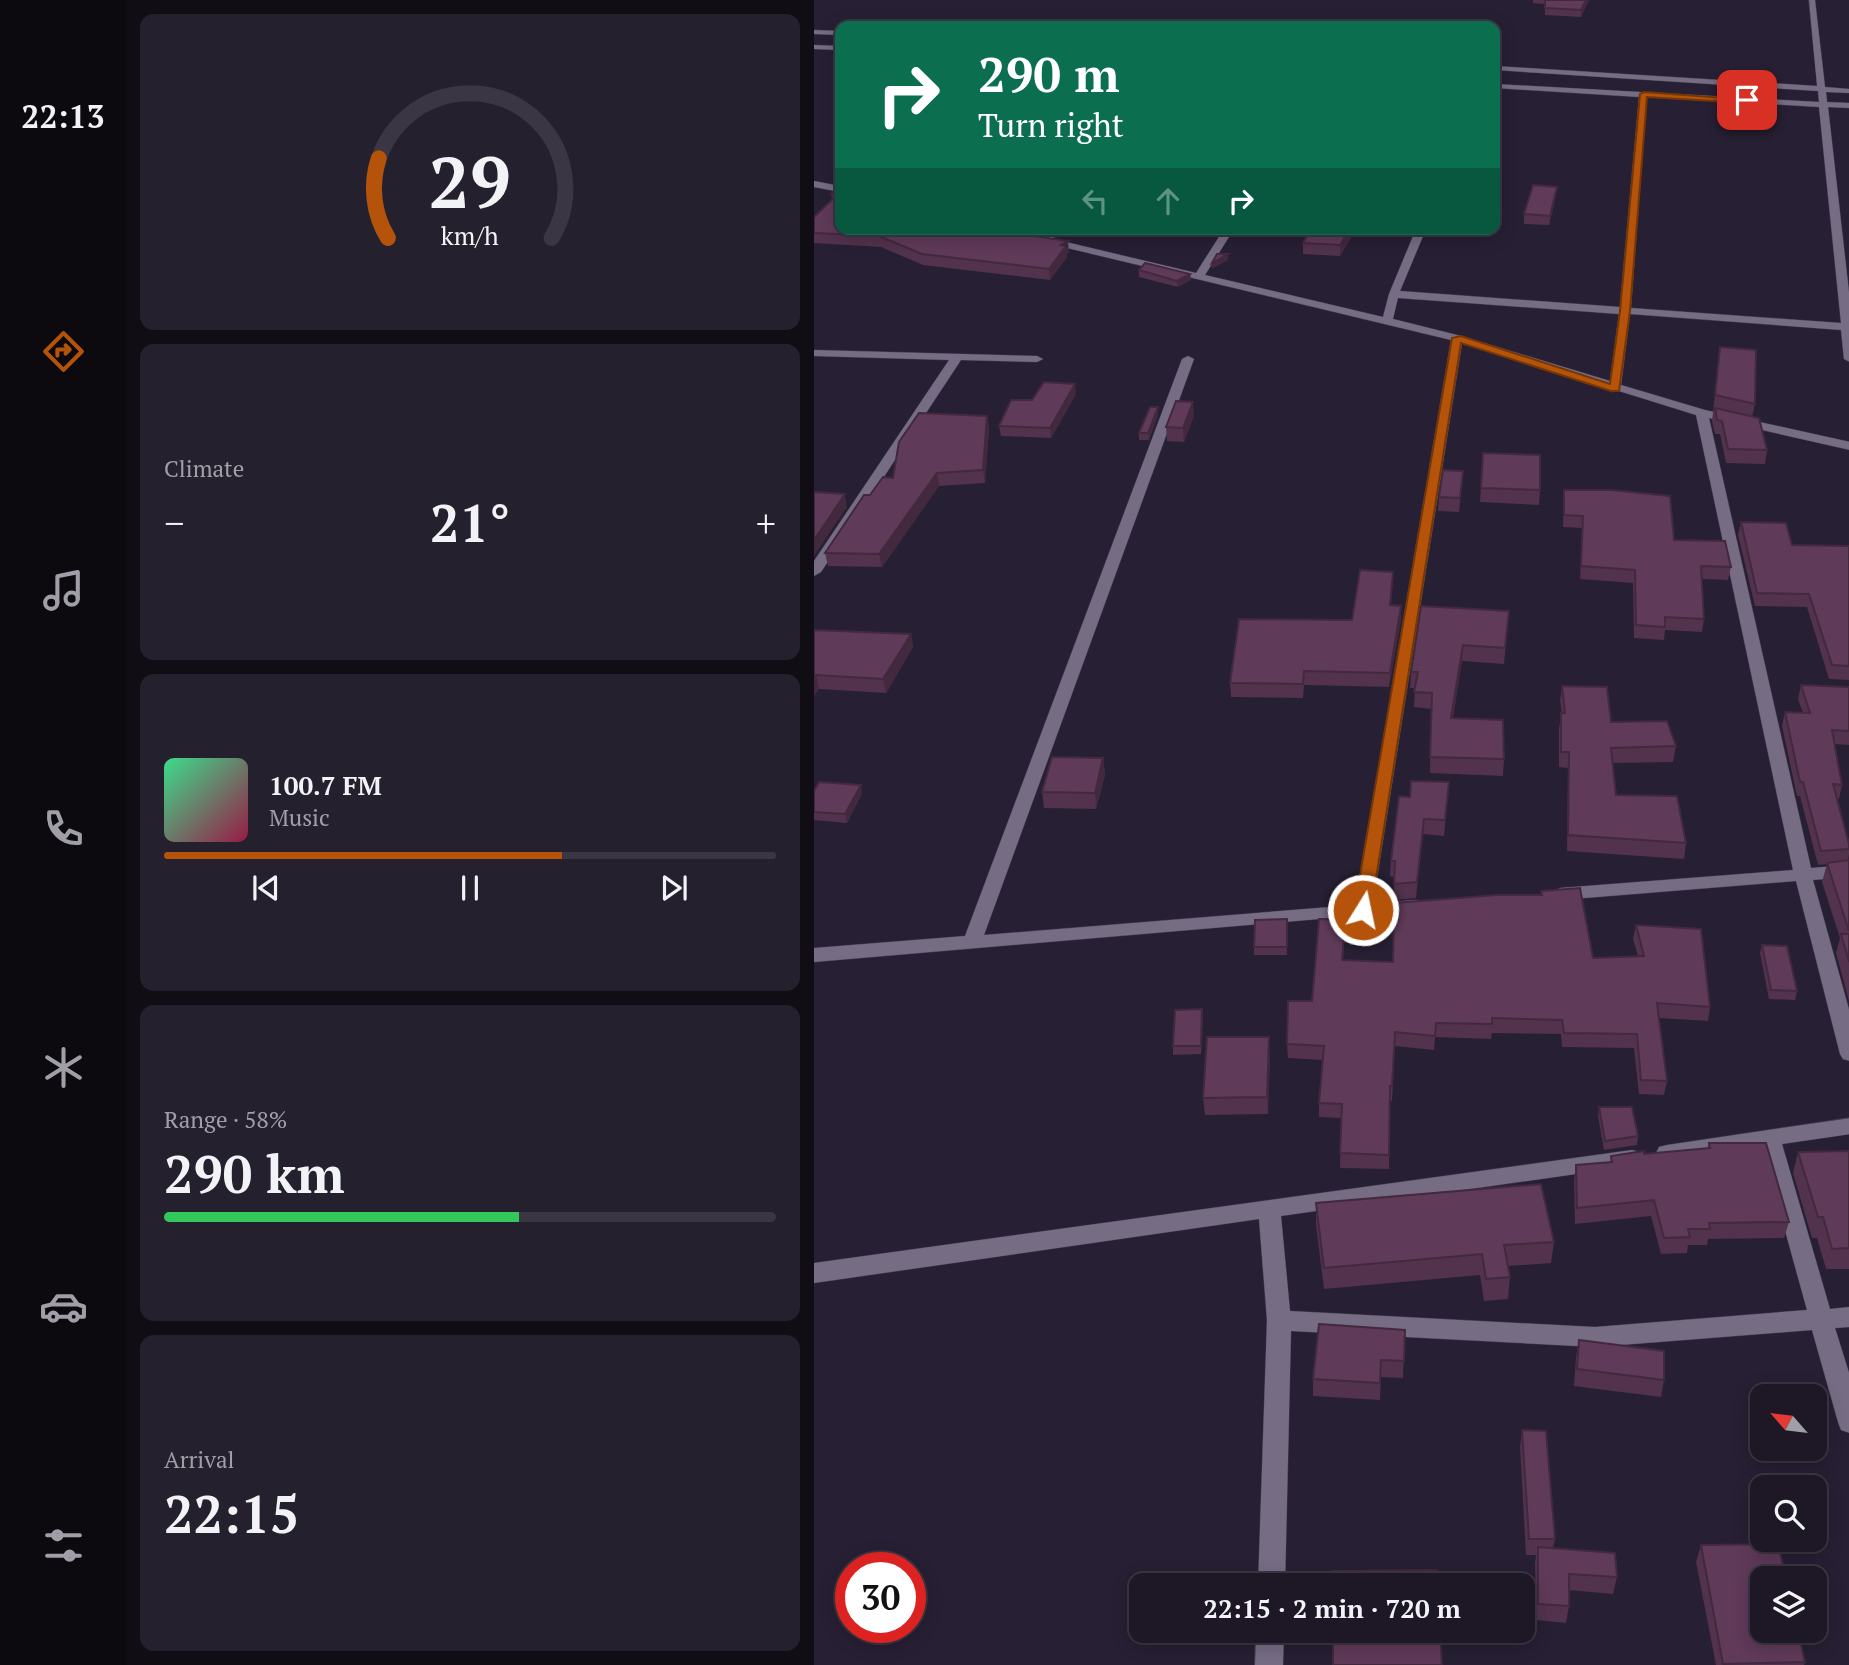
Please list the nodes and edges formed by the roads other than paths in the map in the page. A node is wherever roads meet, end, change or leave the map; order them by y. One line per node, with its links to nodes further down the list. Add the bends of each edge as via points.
1 (1812, 0): 8 (street)
2 (814, 32): 3 (street)
3 (835, 33)
4 (814, 47): 5 (street)
5 (835, 48)
6 (1500, 68): 8 (street)
7 (1500, 86): 10 (street)
8 (1823, 90): 9 (street); 11 (street)
9 (1849, 91)
10 (1644, 94): 11 (street); 20 (street)
11 (1825, 105): 12 (street); 22 (street)
12 (1849, 106)
13 (814, 184): 14 (street)
14 (835, 188)
15 (1036, 235): 18 (street)
16 (1225, 235): 18 (street)
17 (1419, 235): 19 (street)
18 (1200, 275): 21 (street)
19 (1394, 294): 20 (street); 21 (street)
20 (1625, 311): 22 (street); 29 (street)
21 (1387, 322): 23 (street)
22 (1848, 327): 28 (street)
23 (1457, 338): 29 (street); 37 (street)
24 (814, 353): 25 (street)
25 (957, 356): 26 (street); 32 (street)
26 (1037, 359)
27 (1188, 359): 38 (street)
28 (1849, 359)
29 (1615, 389): 30 (street)
30 (1702, 413): 31 (street); 34 (street)
31 (1849, 446)
32 (814, 572)
33 (1849, 871): 34 (street)
34 (1803, 875): 35 (street); 40 (street)
35 (1542, 896)
36 (1432, 904): 37 (street)
37 (1363, 910): 38 (street)
38 (972, 942): 39 (street)
39 (814, 955)
40 (1849, 1054)
41 (1849, 1126): 42 (street)
42 (1770, 1139): 43 (street); 46 (street)
43 (1269, 1207): 44 (street); 47 (street)
44 (814, 1273)
45 (1849, 1317): 46 (street)
46 (1820, 1319): 47 (street, via 1595,1337); 48 (street)
47 (1279, 1320): 49 (street)
48 (1849, 1422)
49 (1271, 1573)
50 (1270, 1643): 51 (street)
51 (1269, 1665)

